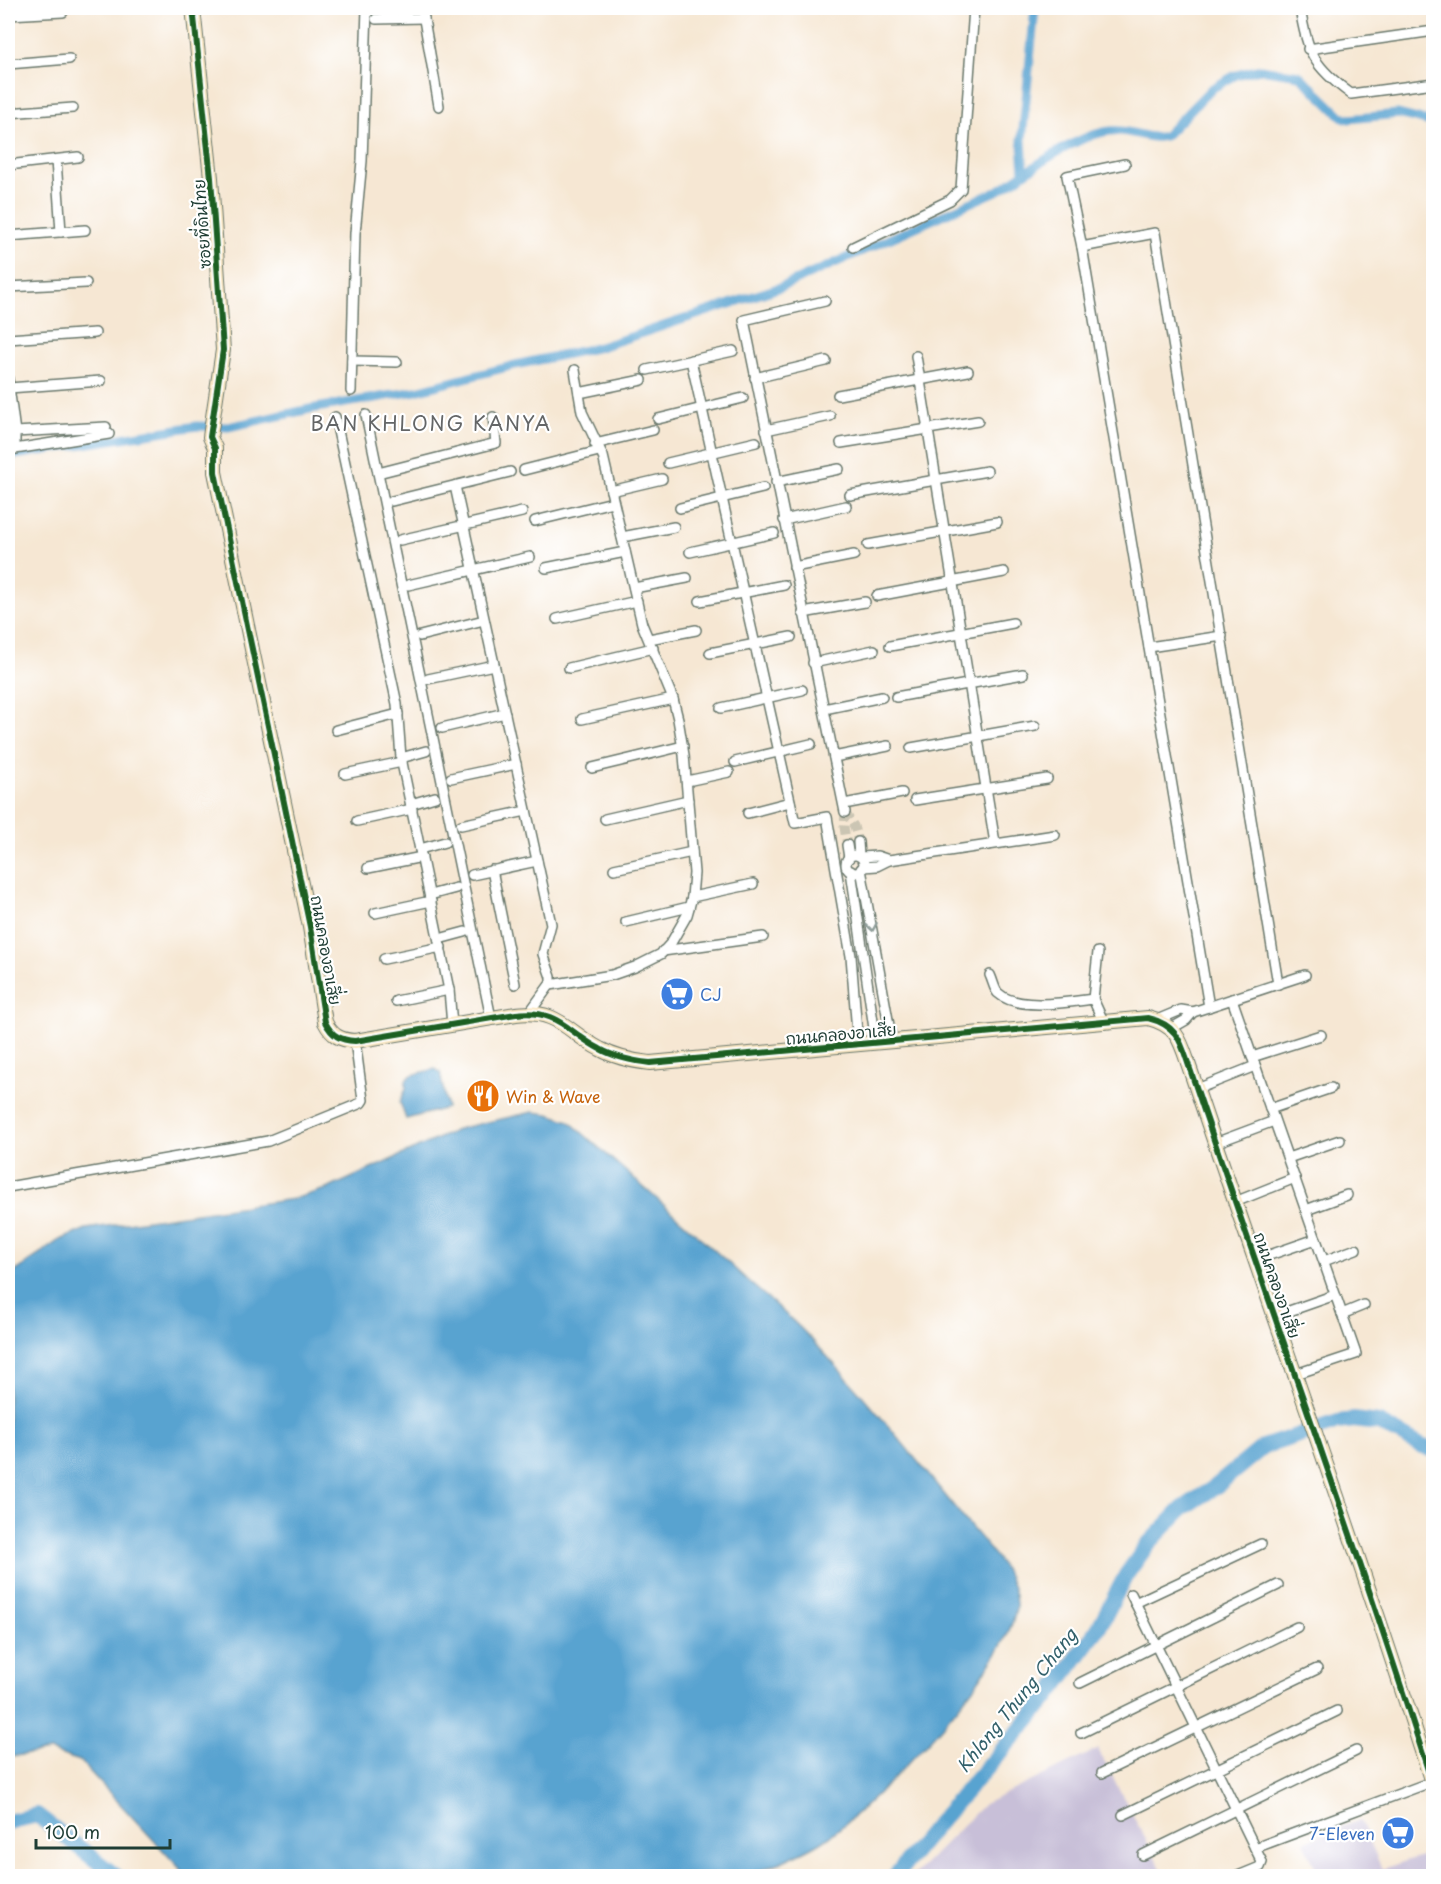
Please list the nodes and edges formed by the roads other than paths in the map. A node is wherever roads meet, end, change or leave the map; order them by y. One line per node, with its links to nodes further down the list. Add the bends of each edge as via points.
1 (194, 8): 61 (street, ซอยที่ดินไทย, via 223,350)
2 (367, 8): 35 (street)
3 (422, 8): 8 (street)
4 (974, 8): 25 (street, via 961,189 950,200)
5 (1300, 8): 11 (street)
6 (63, 12): 7 (street)
7 (8, 15)
8 (424, 18): 9 (street); 15 (street)
9 (376, 19)
10 (1434, 31): 11 (street)
11 (1308, 49): 14 (street, via 1328,78 1351,94)
12 (69, 59): 13 (street)
13 (8, 63)
14 (1434, 83)
15 (439, 106)
16 (73, 108): 17 (street)
17 (8, 113)
18 (78, 157): 19 (street)
19 (56, 160): 21 (street); 23 (street)
20 (1125, 164): 26 (street, via 1067,176)
21 (8, 165)
22 (85, 230): 23 (street)
23 (61, 232): 24 (street)
24 (8, 236)
25 (853, 247)
26 (1082, 247): 122 (street, via 1155,232); 127 (street)
27 (86, 283): 28 (street)
28 (8, 287)
29 (825, 301): 41 (street, via 744,320)
30 (95, 333): 31 (street)
31 (8, 339)
32 (733, 351): 34 (street)
33 (915, 356): 43 (street)
34 (691, 360): 39 (street); 50 (street)
35 (352, 361): 37 (street); 46 (street)
36 (826, 361): 41 (street)
37 (397, 362)
38 (575, 370): 47 (street)
39 (647, 370)
40 (968, 371): 43 (street)
41 (755, 378): 59 (street)
42 (642, 380): 47 (street)
43 (919, 380): 48 (street); 57 (street)
44 (101, 381): 45 (street)
45 (8, 384): 60 (street)
46 (351, 391)
47 (579, 393): 64 (street, via 582,412)
48 (838, 394)
49 (743, 398): 50 (street)
50 (703, 408): 55 (street); 66 (street)
51 (366, 415): 72 (street)
52 (830, 416): 59 (street)
53 (335, 417): 144 (street)
54 (493, 417): 72 (street, via 496,443)
55 (658, 419)
56 (978, 421): 57 (street)
57 (928, 429): 63 (street); 74 (street)
58 (654, 430): 64 (street)
59 (766, 430): 75 (street)
60 (15, 432): 65 (street); 65 (street, via 108,430)
61 (210, 437): 223 (street, ถนนคลองอาเสี่ย, via 310,927 325,1022 334,1035)
62 (756, 442): 66 (street)
63 (841, 442)
64 (597, 447): 69 (street); 78 (street)
65 (11, 450)
66 (712, 452): 67 (street); 80 (street)
67 (668, 463)
68 (839, 469): 75 (street)
69 (524, 471)
70 (987, 471): 74 (street)
71 (510, 472): 76 (street)
72 (378, 473): 217 (street)
73 (662, 479): 78 (street)
74 (936, 479): 79 (street); 91 (street)
75 (776, 482): 86 (street)
76 (455, 486): 81 (street); 89 (street)
77 (763, 488): 80 (street)
78 (611, 491): 82 (street)
79 (850, 495)
80 (723, 498): 84 (street); 95 (street)
81 (392, 501)
82 (613, 502): 87 (street); 93 (street)
83 (846, 506): 86 (street)
84 (680, 508)
85 (522, 512): 89 (street)
86 (784, 520): 101 (street)
87 (535, 521)
88 (997, 522): 91 (street)
89 (463, 525): 94 (street); 103 (street)
90 (674, 527): 93 (street)
91 (944, 531): 96 (street); 106 (street)
92 (774, 532): 95 (street)
93 (622, 537): 97 (street)
94 (400, 540)
95 (732, 542): 98 (street); 110 (street)
96 (868, 545)
97 (625, 552): 102 (street); 109 (street)
98 (690, 552)
99 (854, 555): 101 (street)
100 (530, 557): 103 (street)
101 (794, 567): 115 (street)
102 (546, 568)
103 (474, 569): 107 (street); 117 (street)
104 (1004, 572): 106 (street)
105 (687, 578): 109 (street)
106 (953, 582): 111 (street); 120 (street)
107 (408, 585)
108 (784, 585): 110 (street)
109 (634, 588): 112 (street)
110 (744, 593): 113 (street); 125 (street)
111 (877, 596)
112 (637, 601): 116 (street); 124 (street)
113 (700, 601)
114 (865, 602): 115 (street)
115 (803, 613): 130 (street)
116 (557, 619)
117 (484, 620): 121 (street); 131 (street)
118 (1013, 624): 120 (street)
119 (696, 630): 124 (street)
120 (961, 631): 126 (street); 135 (street)
121 (420, 636)
122 (1222, 636): 127 (street); 208 (street)
123 (791, 637): 125 (street)
124 (651, 644): 132 (street); 140 (street)
125 (755, 644): 129 (street); 138 (street)
126 (890, 646)
127 (1149, 647): 214 (street)
128 (874, 650): 130 (street)
129 (710, 653)
130 (813, 663): 142 (street)
131 (494, 665): 134 (street); 143 (street)
132 (569, 668)
133 (1023, 674): 135 (street)
134 (428, 679)
135 (969, 682): 137 (street); 149 (street)
136 (802, 690): 138 (street)
137 (896, 697)
138 (767, 698): 141 (street); 155 (street)
139 (882, 698): 142 (street)
140 (673, 699): 145 (street); 151 (street)
141 (721, 708)
142 (824, 709): 156 (street)
143 (505, 713): 147 (street); 159 (street)
144 (398, 714): 148 (street); 157 (street)
145 (582, 719)
146 (1035, 726): 149 (street)
147 (442, 728)
148 (336, 730)
149 (978, 735): 153 (street); 166 (street)
150 (811, 744): 155 (street)
151 (683, 746): 160 (street); 165 (street)
152 (888, 746): 156 (street)
153 (911, 748)
154 (426, 751): 157 (street)
155 (779, 752): 158 (street); 171 (street)
156 (834, 757): 167 (street, via 845,808)
157 (401, 760): 162 (street); 172 (street)
158 (735, 762)
159 (516, 764): 163 (street); 173 (street)
160 (592, 768)
161 (729, 772): 165 (street)
162 (345, 774)
163 (451, 778)
164 (1047, 778): 166 (street)
165 (687, 781): 169 (street)
166 (986, 787): 170 (street); 181 (street)
167 (902, 793)
168 (435, 797): 172 (street)
169 (688, 800): 175 (street); 183 (street)
170 (915, 800)
171 (790, 802): 174 (street); 226 (street, via 795,823 827,817 851,956)
172 (411, 807): 176 (street); 184 (street)
173 (526, 811): 177 (street); 186 (street)
174 (748, 813)
175 (605, 819)
176 (357, 821)
177 (461, 825)
178 (1055, 835): 181 (street)
179 (445, 842): 184 (street)
180 (858, 842): 187 (street)
181 (996, 843): 187 (street, via 889,860 877,856)
182 (847, 845): 185 (street)
183 (692, 852): 189 (street); 196 (street)
184 (421, 853): 188 (street); 195 (street)
185 (849, 858): 187 (street); 191 (street, via 846,864)
186 (537, 861): 190 (street); 209 (street, via 551,924 543,954)
187 (861, 862): 191 (street); 225 (street, one-way to 225)
188 (368, 868)
189 (614, 869)
190 (492, 870): 192 (street); 207 (street)
191 (851, 871): 224 (street)
192 (472, 875)
193 (753, 884): 196 (street)
194 (456, 888): 195 (street)
195 (430, 898): 197 (street); 201 (street)
196 (690, 902): 198 (street); 202 (street, via 679,930)
197 (375, 913)
198 (626, 922)
199 (465, 932): 201 (street)
200 (763, 937): 202 (street)
201 (440, 943): 204 (street); 210 (street)
202 (663, 951): 209 (street, via 612,975)
203 (1098, 952): 211 (street)
204 (384, 959)
205 (990, 975): 211 (street, via 997,992 1010,1000 1035,1004)
206 (1305, 975): 208 (street)
207 (515, 984)
208 (1278, 984): 212 (street)
209 (550, 985): 215 (street)
210 (450, 990): 213 (street); 220 (street)
211 (1093, 999): 219 (street)
212 (1232, 999): 214 (street); 227 (street)
213 (396, 1001)
214 (1209, 1007): 216 (street)
215 (530, 1012): 217 (street, ถนนคลองอาเสี่ย); 226 (street, ถนนคลองอาเสี่ย, via 552,1016 598,1048 639,1062)
216 (1193, 1012): 218 (street, via 1181,1010); 221 (street)
217 (491, 1018): 220 (street, ถนนคลองอาเสี่ย)
218 (1157, 1020): 219 (street, ถนนคลองอาเสี่ย); 221 (street, ถนนคลองอาเสี่ย)
219 (1104, 1023): 225 (street, ถนนคลองอาเสี่ย)
220 (452, 1025): 223 (street, ถนนคลองอาเสี่ย)
221 (1172, 1028): 229 (street, ถนนคลองอาเสี่ย)
222 (1322, 1035): 227 (street)
223 (355, 1041): 236 (street, via 363,1100 292,1133 268,1141)
224 (876, 1042): 225 (street, ถนนคลองอาเสี่ย); 226 (street, ถนนคลองอาเสี่ย)
225 (892, 1042)
226 (858, 1045)
227 (1254, 1062): 229 (street); 230 (street)
228 (1331, 1088): 230 (street)
229 (1197, 1089): 233 (street, ถนนคลองอาเสี่ย)
230 (1270, 1109): 231 (street)
231 (1275, 1120): 233 (street); 234 (street)
232 (1340, 1140): 234 (street)
233 (1215, 1143): 238 (street, ถนนคลองอาเสี่ย)
234 (1288, 1158): 235 (street)
235 (1295, 1178): 238 (street); 239 (street)
236 (8, 1187)
237 (1347, 1195): 239 (street)
238 (1235, 1202): 242 (street, ถนนคลองอาเสี่ย)
239 (1306, 1210): 240 (street)
240 (1316, 1239): 242 (street); 243 (street)
241 (1356, 1249): 243 (street)
242 (1255, 1260): 247 (street, ถนนคลองอาเสี่ย)
243 (1324, 1261): 244 (street)
244 (1335, 1295): 246 (street); 247 (street)
245 (1364, 1305): 246 (street)
246 (1342, 1314): 248 (street, via 1356,1354)
247 (1275, 1316): 248 (street, ถนนคลองอาเสี่ย)
248 (1293, 1375): 260 (street, ถนนคลองอาเสี่ย)
249 (1261, 1544): 252 (street, via 1133,1599)
250 (1278, 1585): 252 (street)
251 (1298, 1627): 255 (street)
252 (1156, 1645): 254 (street); 255 (street)
253 (1317, 1669): 257 (street)
254 (1080, 1683)
255 (1176, 1687): 257 (street); 258 (street)
256 (1337, 1712): 261 (street)
257 (1196, 1727): 261 (street); 262 (street)
258 (1081, 1733)
259 (1356, 1751): 264 (street)
260 (1430, 1765): 263 (street, ถนนคลองอาเสี่ย)
261 (1216, 1770): 264 (street); 265 (street)
262 (1102, 1773)
263 (1432, 1786): 266 (street)
264 (1236, 1809): 266 (street); 267 (street)
265 (1124, 1815)
266 (1255, 1848): 268 (street, via 1262,1862 1260,1867)
267 (1143, 1855)
268 (1238, 1876)

